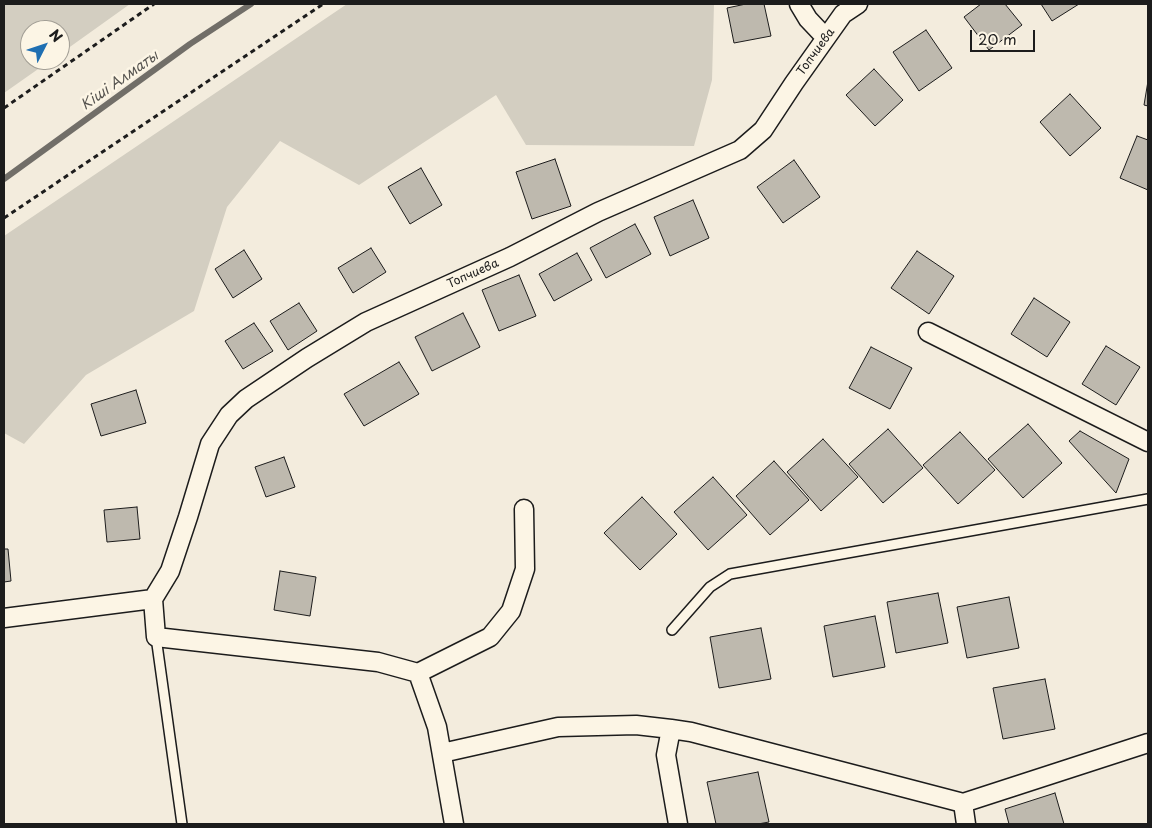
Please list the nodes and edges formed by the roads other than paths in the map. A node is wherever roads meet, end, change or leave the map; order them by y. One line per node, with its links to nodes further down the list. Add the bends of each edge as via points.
1 (799, 4): 3 (street)
2 (858, 4): 3 (street, Топчиева, via 844,14)
3 (826, 38): 8 (street, Топчиева, via 763,130 740,150 598,212 510,257 366,322 246,399 229,415 210,444 170,571)
4 (928, 332): 5 (street)
5 (1148, 442)
6 (1148, 500): 10 (lane, via 730,574 710,587)
7 (524, 509): 12 (street, via 525,569 511,611 490,637)
8 (152, 599): 9 (street); 11 (street)
9 (4, 618)
10 (672, 630)
11 (156, 637): 12 (street, via 378,662); 17 (lane)
12 (418, 673): 15 (street, via 437,727)
13 (671, 729): 15 (street, via 636,725 558,727); 16 (street); 19 (street, via 666,755)
14 (1148, 743): 16 (street)
15 (442, 753): 18 (street)
16 (963, 803): 20 (street)
17 (182, 824)
18 (454, 824)
19 (678, 824)
20 (966, 824)

